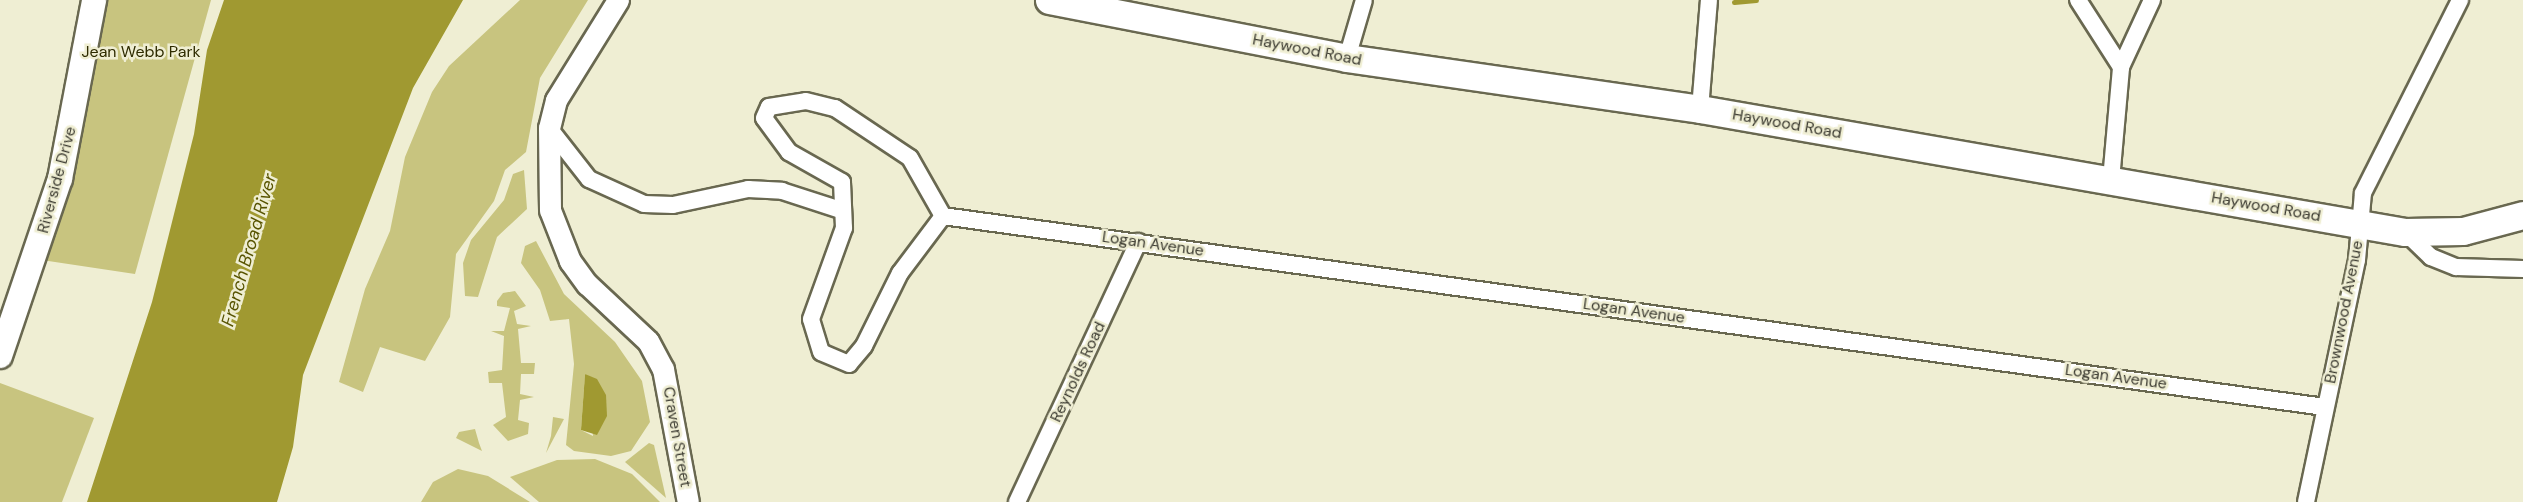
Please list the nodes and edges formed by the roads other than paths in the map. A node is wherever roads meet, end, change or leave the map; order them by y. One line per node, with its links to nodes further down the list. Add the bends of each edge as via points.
1 (94, 0): 21 (main road, Riverside Drive, via 60,179)
2 (618, 0): 12 (street, Craven Street, via 563,82)
3 (1049, 0): 9 (main road, Haywood Road)
4 (1364, 0): 9 (street)
5 (1709, 0): 11 (street)
6 (2078, 0): 10 (street)
7 (2151, 0): 10 (street)
8 (2460, 0): 17 (street, Brownwood Avenue, via 2363,193)
9 (1347, 58): 11 (main road, Haywood Road)
10 (2121, 67): 13 (street)
11 (1700, 109): 13 (main road, Haywood Road)
12 (549, 128): 14 (street, via 589,179 644,204 673,206 748,189 782,191); 23 (street, Craven Street, via 550,210 560,240 587,284 648,341 663,369)
13 (2111, 180): 17 (main road, Haywood Road)
14 (841, 210): 16 (street, via 844,228 811,319 821,352 849,364 864,346 900,273); 16 (street, via 846,198 842,182 782,145 764,118 769,107 806,101 836,108 910,158)
15 (2523, 215): 18 (main road, Haywood Road, via 2463,231)
16 (943, 216): 19 (street, Logan Avenue)
17 (2359, 223): 18 (main road, Haywood Road); 22 (street, Brownwood Avenue, via 2357,260)
18 (2405, 232): 20 (street, via 2430,257 2456,267)
19 (1138, 242): 22 (street, Logan Avenue); 24 (street, Reynolds Road)
20 (2523, 269)
21 (0, 356)
22 (2325, 407): 25 (street, Brownwood Avenue)
23 (688, 502)
24 (1017, 502)
25 (2306, 502)

